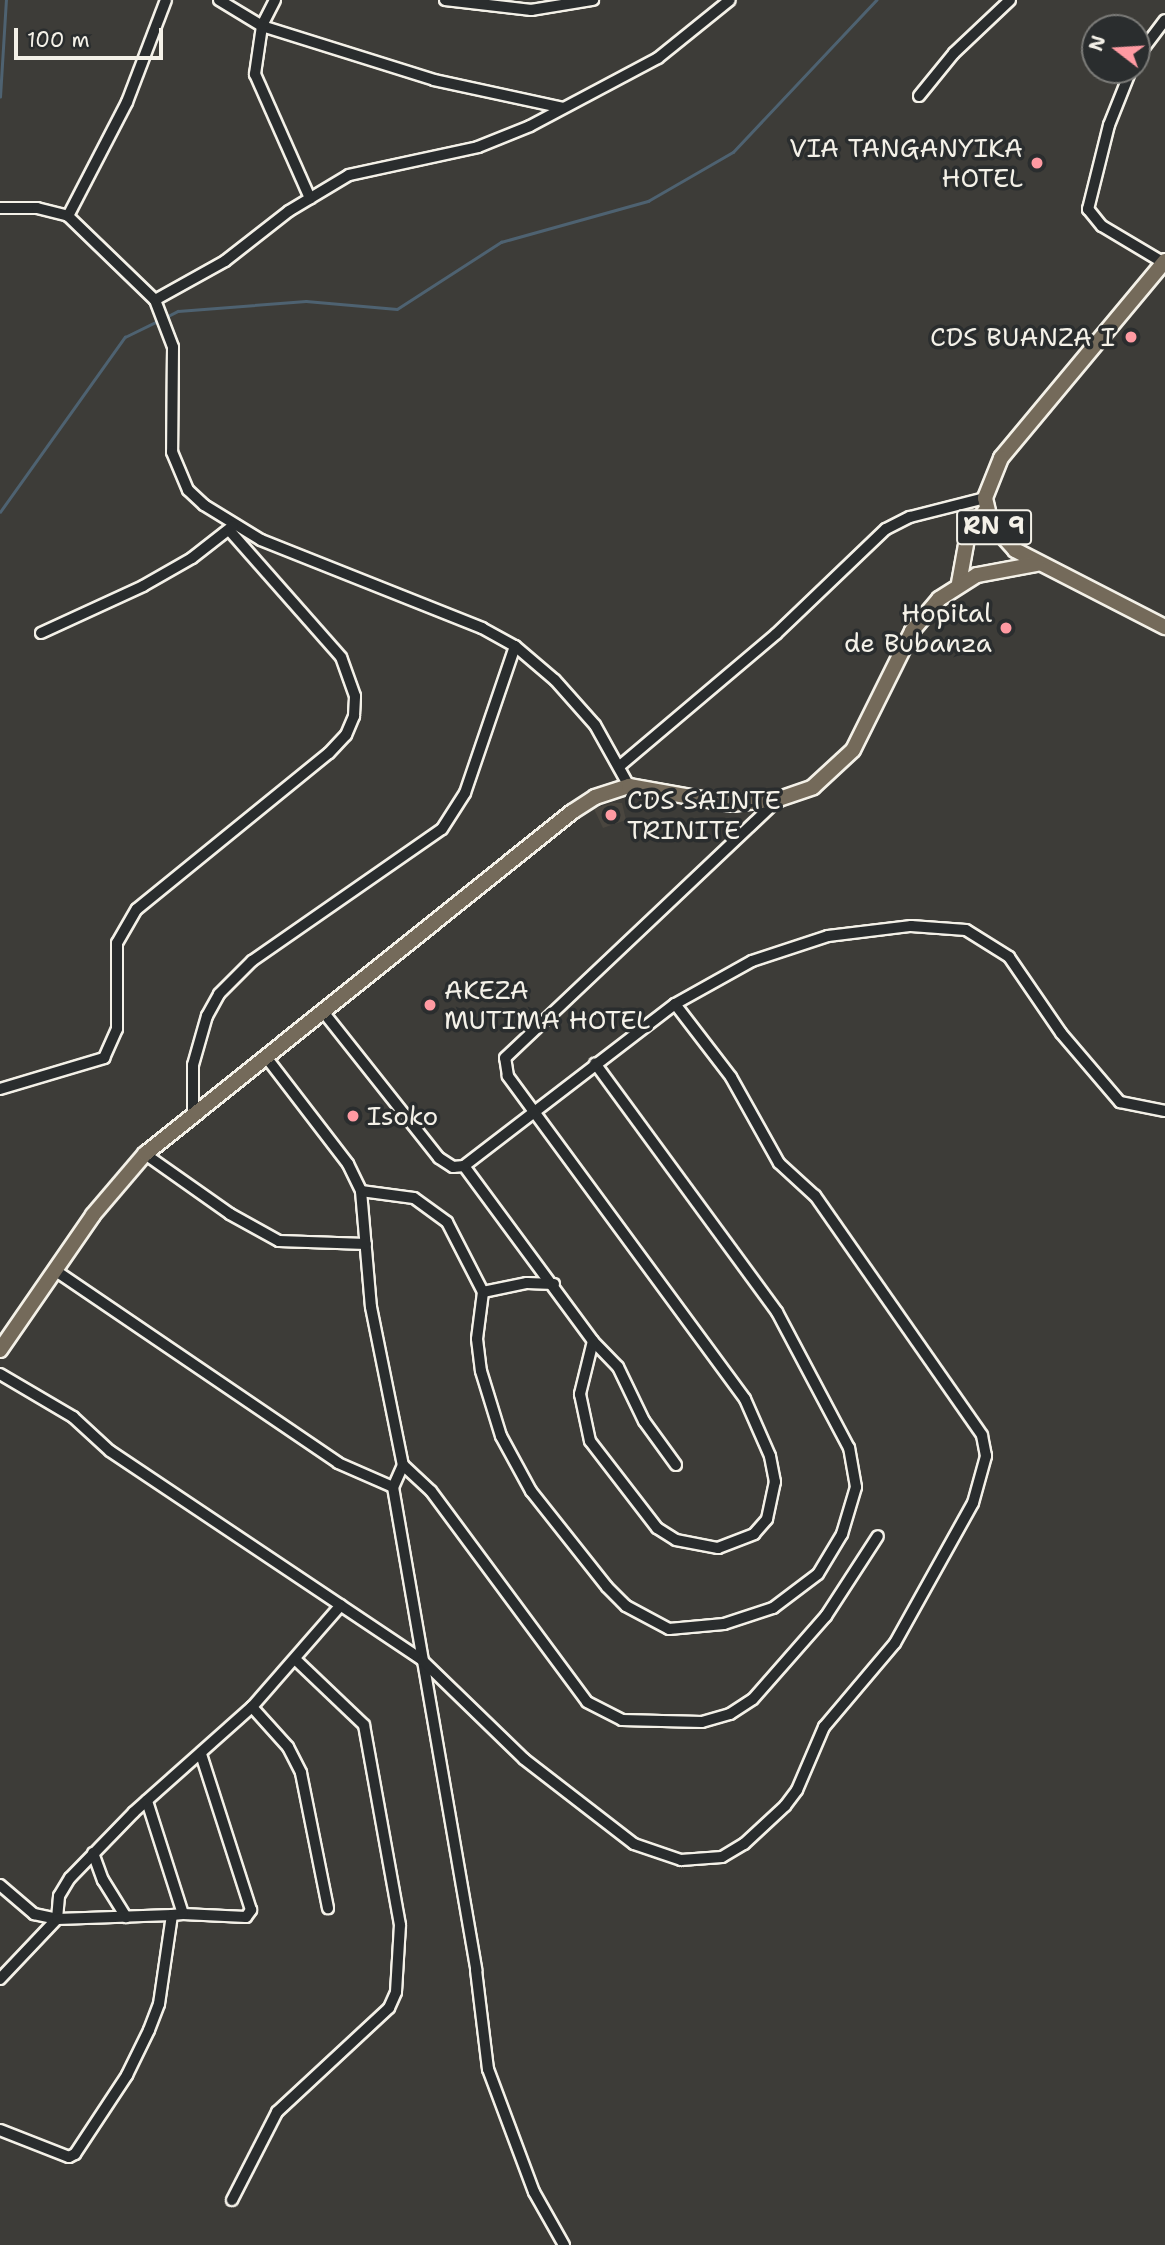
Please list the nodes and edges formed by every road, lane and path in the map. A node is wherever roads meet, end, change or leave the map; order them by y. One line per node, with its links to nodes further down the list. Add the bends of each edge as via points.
1 (166, 0): 16 (street, via 127,102)
2 (219, 0): 9 (street)
3 (275, 0): 9 (street)
4 (445, 0): 5 (street, via 530,10)
5 (593, 0)
6 (730, 0): 13 (street, via 659,58)
7 (1010, 0): 12 (street, via 954,53)
8 (1165, 20): 10 (street)
9 (262, 26): 13 (street, via 434,80); 14 (street, via 255,58 259,89)
10 (1151, 38)
11 (1125, 84): 17 (street, via 1109,125 1087,209 1102,226)
12 (919, 96)
13 (563, 108): 14 (street, via 478,147 349,175)
14 (310, 198): 18 (street, via 225,261)
15 (0, 208): 16 (street, via 37,208)
16 (68, 216): 18 (street)
17 (1164, 262): 19 (main road, RN 9, via 997,464)
18 (155, 300): 20 (street, via 173,347 169,424 177,471 188,490)
19 (985, 505): 21 (main road, RN 9, via 1006,542); 22 (main road, via 967,539); 26 (street, via 910,517 886,529 776,634)
20 (231, 528): 24 (street, via 143,586); 25 (street); 33 (street, via 341,657 355,696 355,716 346,735 329,753 137,909 117,943 117,1029 104,1058)
21 (1037, 564): 22 (main road, via 996,569); 23 (main road, RN 9)
22 (958, 583): 28 (main road, via 912,631 853,750 813,787)
23 (1165, 627)
24 (41, 634)
25 (515, 646): 26 (street, via 577,703); 36 (street, via 465,793 442,829 252,961 219,994 193,1065)
26 (621, 765): 27 (street)
27 (629, 786): 28 (main road, via 731,804); 30 (main road, via 595,797 572,811)
28 (779, 799): 34 (street, via 511,1049 504,1067)
29 (675, 1004): 32 (street); 35 (street, via 752,961 828,936 911,926 966,930 1009,957 1061,1033 1119,1102); 53 (street, via 731,1077 779,1163 815,1196 910,1337 967,1411 982,1435 986,1456 983,1480 895,1643 824,1727 797,1790 744,1844 722,1857 681,1860 634,1844 524,1759)
30 (324, 1013): 31 (main road); 38 (street, via 439,1158 453,1167)
31 (266, 1057): 36 (main road); 39 (street, via 348,1164)
32 (595, 1063): 34 (street); 43 (street, via 777,1312 836,1418 852,1460 856,1487 848,1521 818,1574 773,1608 724,1624 668,1629 626,1606 531,1491 501,1436 481,1371 477,1339)
33 (0, 1088)
34 (533, 1109): 38 (street); 44 (street, via 745,1399 770,1456 775,1482 766,1519 754,1534 718,1548 676,1540 657,1528 603,1462 586,1430 580,1394)
35 (1165, 1111)
36 (193, 1114): 37 (main road)
37 (145, 1154): 40 (street, via 248,1226 279,1241); 41 (main road, via 99,1207)
38 (464, 1166): 42 (street)
39 (362, 1191): 40 (street); 43 (street, via 414,1198 431,1206 447,1222)
40 (366, 1244): 47 (street, via 377,1346)
41 (56, 1271): 45 (main road); 49 (street, via 338,1463)
42 (554, 1284): 43 (street, via 527,1283); 44 (street)
43 (483, 1292)
44 (593, 1341): 48 (street, via 618,1367 643,1421)
45 (0, 1350)
46 (0, 1374): 51 (street, via 73,1417 110,1451)
47 (403, 1465): 49 (street); 50 (street, via 431,1491 587,1702 604,1715 622,1720 674,1725 702,1722 730,1714 753,1699 826,1616)
48 (676, 1465)
49 (393, 1487): 53 (street)
50 (878, 1536)
51 (341, 1605): 52 (street); 53 (street)
52 (296, 1660): 54 (street); 65 (street, via 364,1726 400,1925 396,1992 389,2008 277,2112)
53 (422, 1660): 66 (street, via 476,1970 488,2069 534,2192)
54 (253, 1707): 55 (street); 59 (street, via 288,1747 301,1773)
55 (201, 1754): 56 (street); 60 (street, via 251,1910 246,1917)
56 (147, 1801): 57 (street); 60 (street)
57 (93, 1853): 61 (street); 62 (street, via 61,1892)
58 (0, 1885): 62 (street, via 34,1914)
59 (328, 1908)
60 (178, 1915): 61 (street); 64 (street, via 149,2030 127,2075 75,2154 69,2157)
61 (126, 1917): 62 (street)
62 (57, 1919): 63 (street)
63 (0, 1979)
64 (0, 2130)
65 (232, 2200)
66 (564, 2245)

